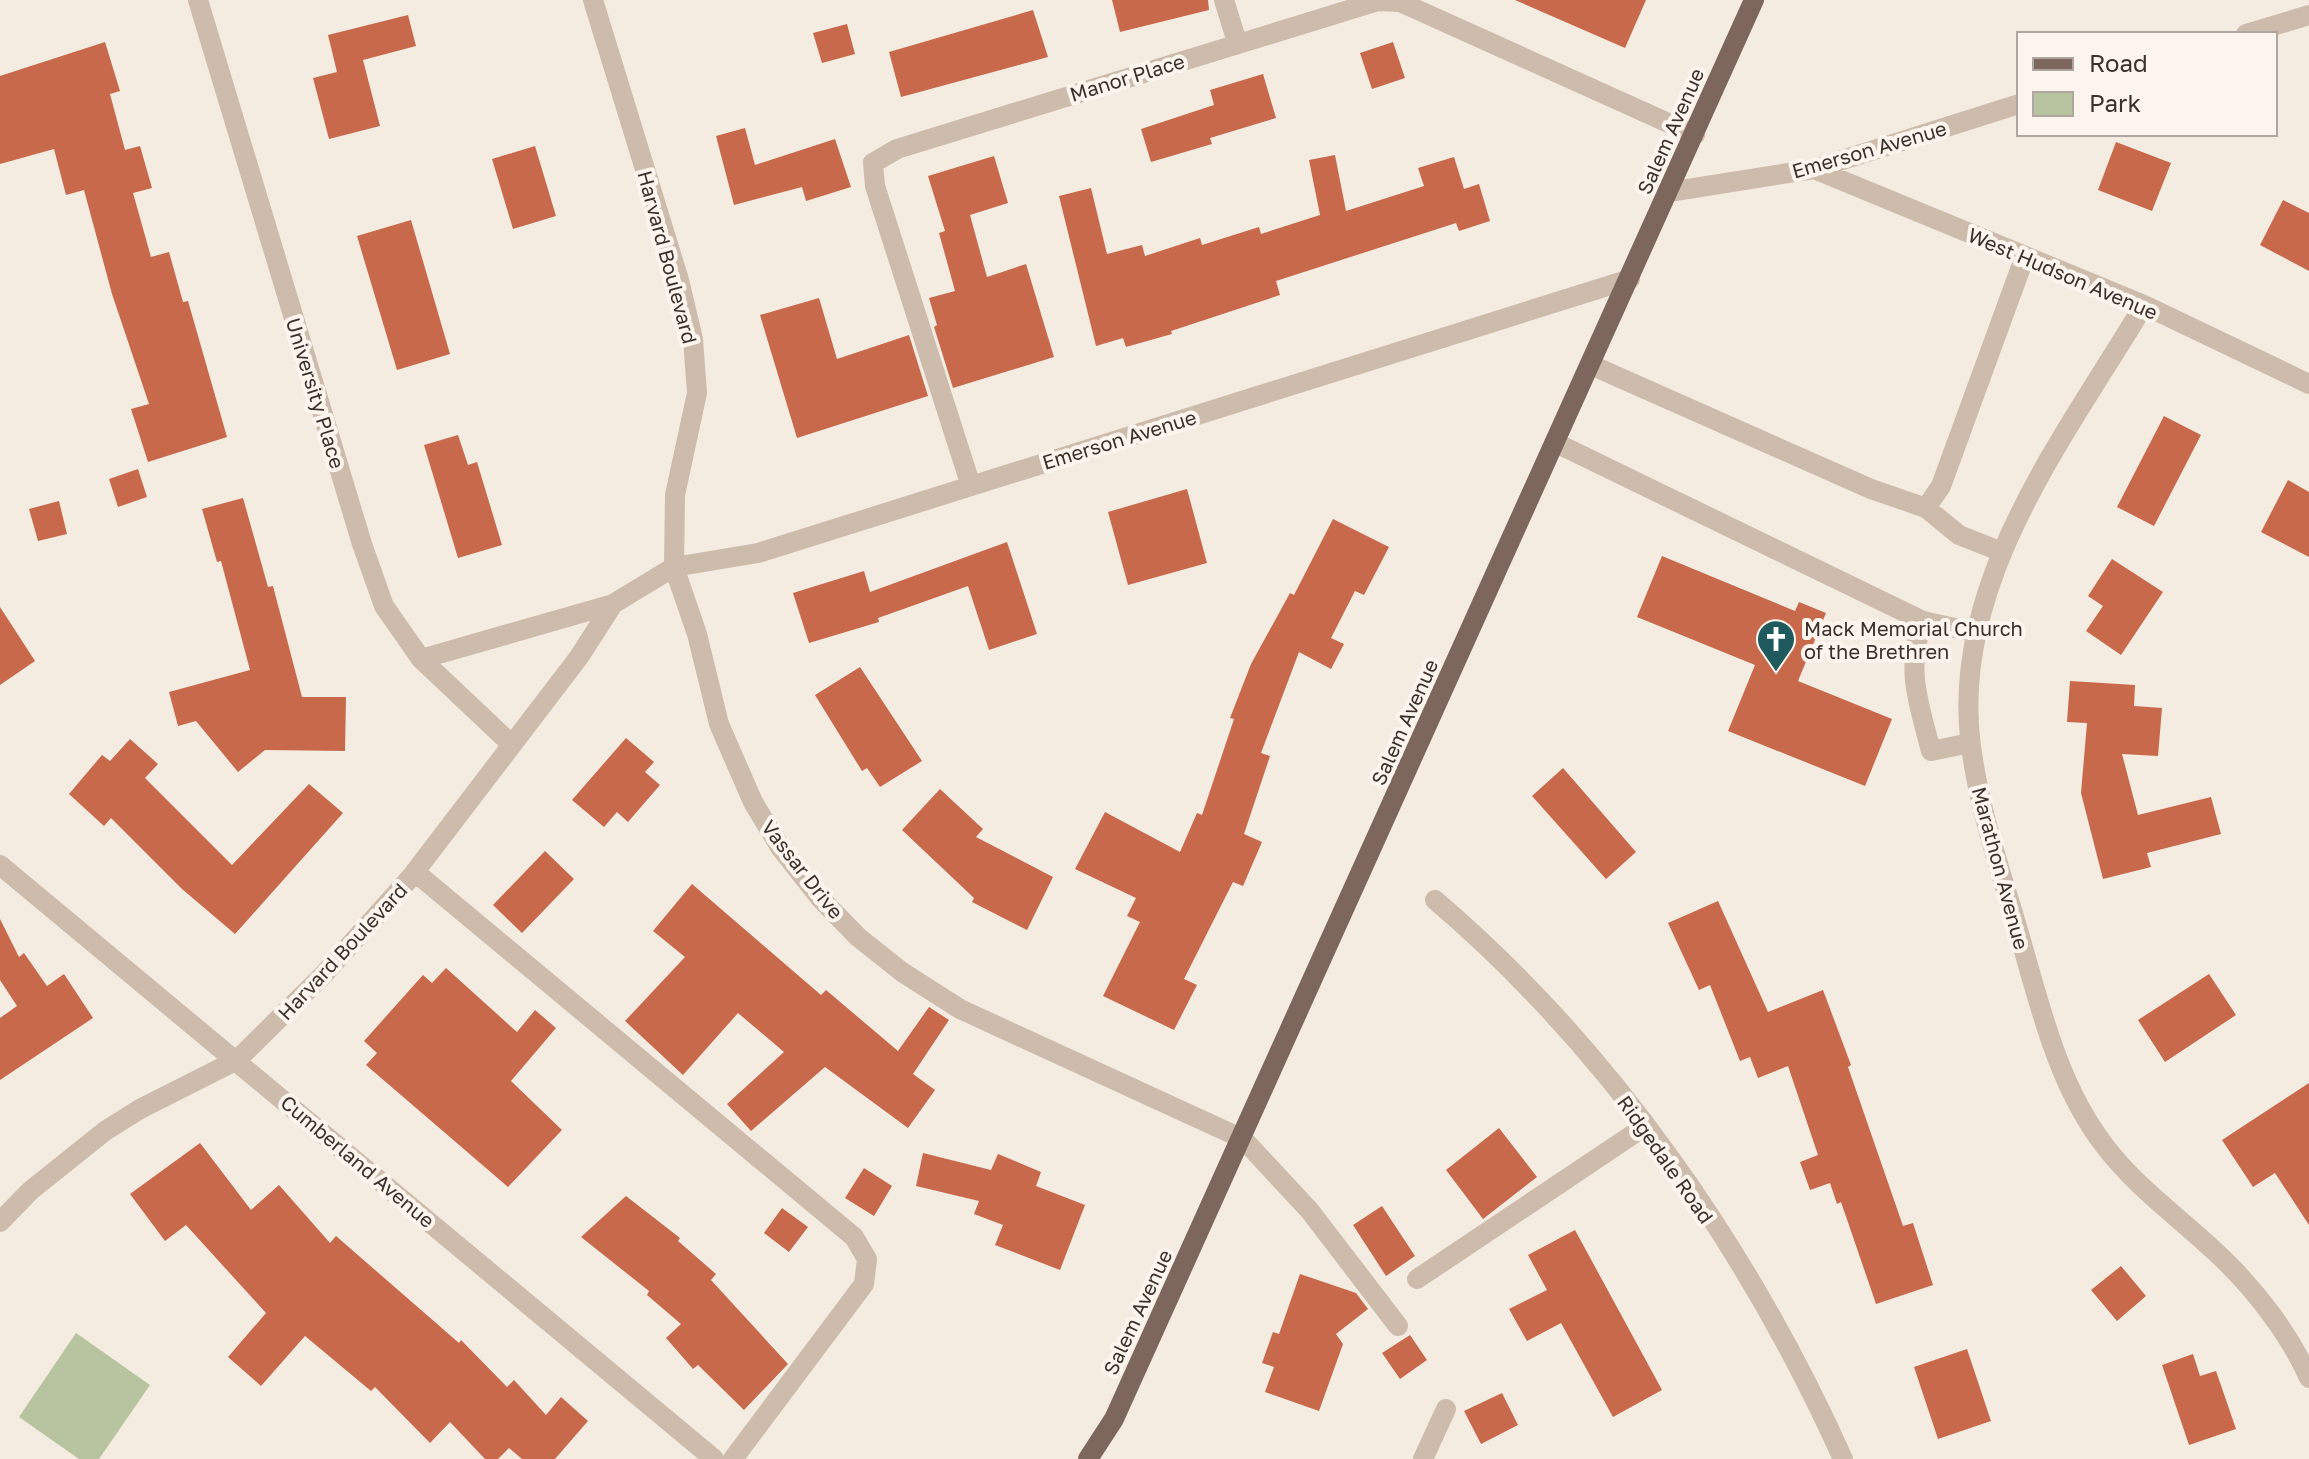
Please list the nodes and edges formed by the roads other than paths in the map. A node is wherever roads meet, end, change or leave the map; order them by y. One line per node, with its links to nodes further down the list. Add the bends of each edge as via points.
1 (198, 0): 25 (street, University Place, via 362,544 384,606)
2 (593, 0): 21 (street, Harvard Boulevard, via 693,339 697,393 675,495)
3 (1224, 0): 7 (street)
4 (1754, 0): 9 (main road, Salem Avenue)
5 (2309, 15): 6 (street)
6 (2253, 32)
7 (1237, 42): 9 (street, Manor Place, via 1378,1 1400,2); 18 (street, Manor Place, via 897,149 873,163 875,186)
8 (2017, 105): 10 (street, Emerson Avenue)
9 (1695, 135): 11 (main road, Salem Avenue)
10 (1814, 169): 11 (street, Emerson Avenue); 12 (street, West Hudson Avenue)
11 (1669, 192): 13 (main road, Salem Avenue)
12 (2025, 256): 14 (street, West Hudson Avenue); 19 (street, via 1941,486)
13 (1630, 279): 15 (main road, Salem Avenue); 18 (street, Emerson Avenue)
14 (2144, 305): 16 (street, West Hudson Avenue); 20 (street, Marathon Avenue)
15 (1591, 365): 17 (main road, Salem Avenue); 19 (street, via 1871,489)
16 (2309, 384)
17 (1556, 443): 23 (street); 33 (main road, Salem Avenue)
18 (971, 486): 21 (street, Emerson Avenue, via 758,553)
19 (1926, 508): 20 (street, via 1959,535)
20 (2002, 552): 24 (street, Marathon Avenue)
21 (674, 567): 22 (street, Emerson Avenue); 33 (street, Vassar Drive, via 719,724 753,802 780,847 858,937 960,1009)
22 (613, 604): 25 (street); 26 (street, Harvard Boulevard, via 579,657)
23 (1923, 621): 24 (street); 27 (street, via 1914,645 1913,682 1931,751)
24 (1977, 633): 27 (street, Marathon Avenue, via 1969,687)
25 (421, 659): 26 (street, University Place)
26 (510, 743): 29 (street, Harvard Boulevard)
27 (1970, 743): 37 (street, Marathon Avenue, via 1982,809 2044,1017 2081,1110 2128,1175 2250,1288)
28 (0, 865): 31 (street, Cumberland Avenue)
29 (415, 872): 31 (street, Harvard Boulevard, via 324,974); 40 (street, via 854,1237 867,1259 864,1284)
30 (1435, 900): 32 (street, Ridgedale Road, via 1561,1021)
31 (237, 1060): 34 (street, Harvard Boulevard, via 105,1131); 39 (street, Cumberland Avenue)
32 (1644, 1127): 35 (street); 43 (street, Ridgedale Road, via 1701,1204 1774,1324)
33 (1243, 1139): 36 (street, via 1310,1211); 41 (main road, Salem Avenue, via 1114,1419)
34 (0, 1222)
35 (1417, 1279)
36 (1398, 1326)
37 (2309, 1378)
38 (1446, 1409): 42 (street)
39 (714, 1459)
40 (733, 1459)
41 (1088, 1459)
42 (1423, 1459)
43 (1843, 1459)

